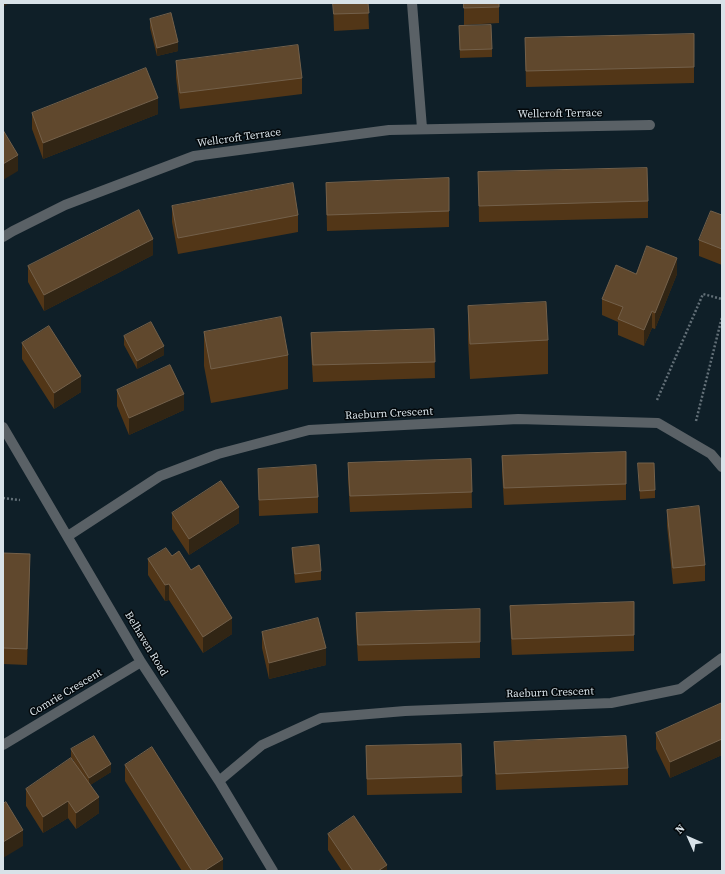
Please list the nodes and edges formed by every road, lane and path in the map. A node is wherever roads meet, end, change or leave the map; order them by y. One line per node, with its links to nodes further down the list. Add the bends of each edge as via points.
1 (412, 3): 3 (street)
2 (650, 125): 3 (street, Wellcroft Terrace)
3 (422, 128): 4 (street, Wellcroft Terrace, via 389,130 194,156 65,205)
4 (3, 237)
5 (722, 299): 7 (path, via 703,294)
6 (722, 317): 9 (path)
7 (647, 423): 9 (street, Raeburn Crescent, via 658,424); 11 (street, Raeburn Crescent, via 518,419 309,430 218,454 160,476)
8 (3, 427): 11 (street, Belhaven Road)
9 (691, 442): 10 (street, Raeburn Crescent, via 711,454)
10 (722, 467)
11 (68, 536): 13 (street, Belhaven Road)
12 (722, 658): 15 (street, Raeburn Crescent, via 680,689 610,703 405,711 321,718 262,745)
13 (141, 662): 14 (street, Comrie Crescent); 15 (street, Belhaven Road)
14 (3, 745)
15 (219, 781): 16 (street, Belhaven Road)
16 (273, 871)

